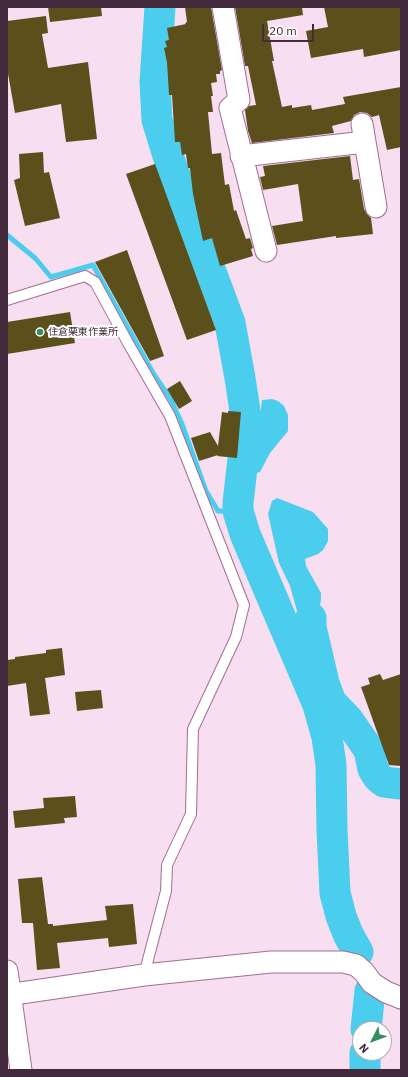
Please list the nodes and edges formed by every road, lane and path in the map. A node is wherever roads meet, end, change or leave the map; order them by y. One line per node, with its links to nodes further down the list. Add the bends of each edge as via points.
1 (222, 7): 2 (street, via 238,100 230,108)
2 (241, 156): 3 (street, via 364,133); 4 (street)
3 (376, 207)
4 (266, 251)
5 (7, 300): 7 (lane, via 85,276 95,282 170,416 244,604 236,637 193,729 192,814 167,865 166,891)
6 (7, 971): 8 (street)
7 (144, 975): 8 (street); 9 (street, via 271,962 343,962 356,965 372,983)
8 (9, 995): 10 (street)
9 (401, 998)
10 (21, 1070)

